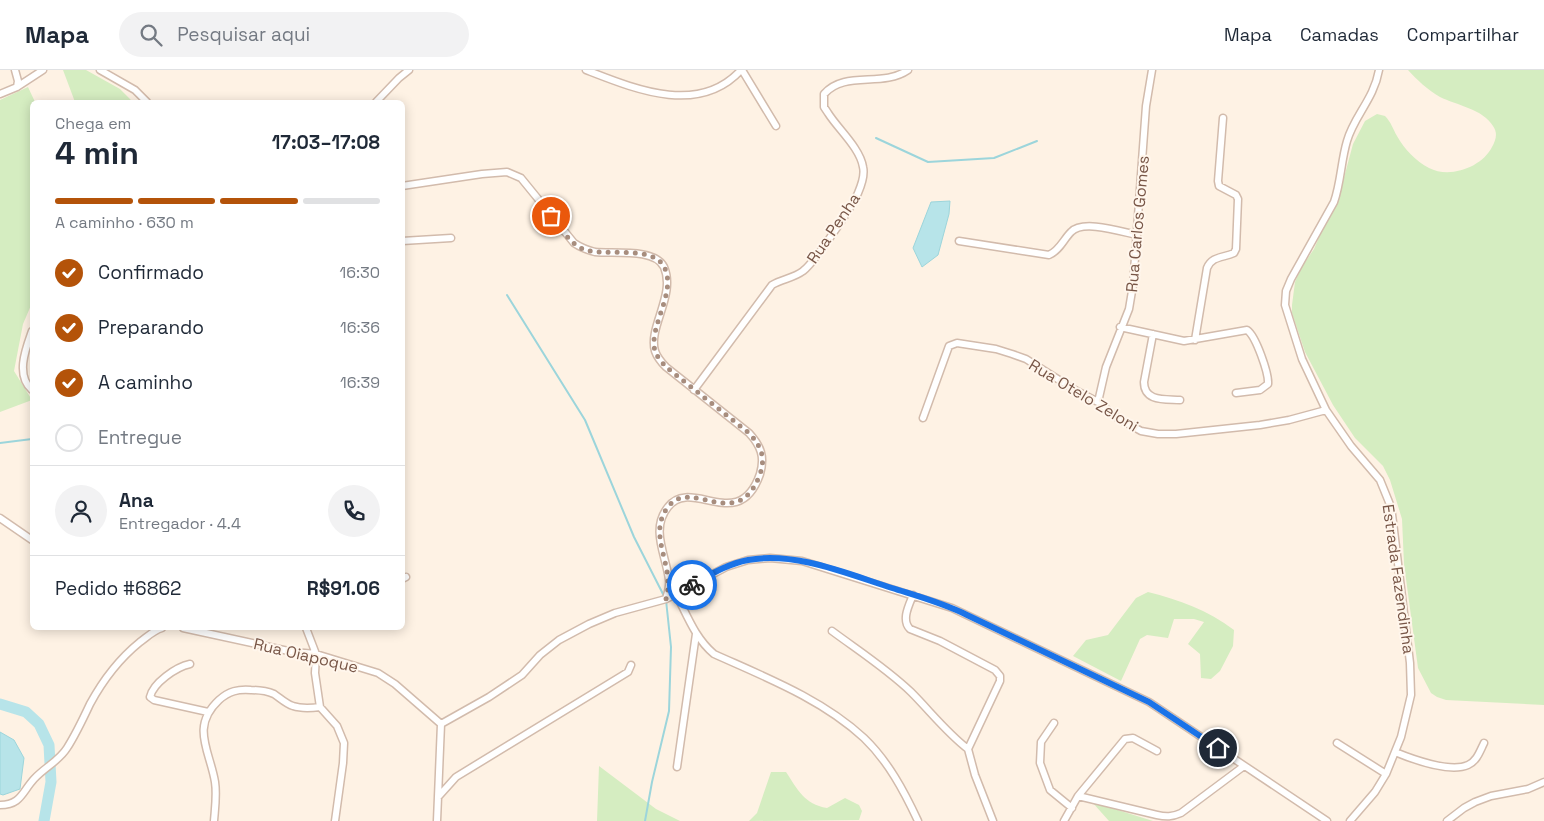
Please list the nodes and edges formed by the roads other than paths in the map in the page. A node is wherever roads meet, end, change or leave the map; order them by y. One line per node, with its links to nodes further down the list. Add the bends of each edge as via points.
1 (15, 70): 11 (street)
2 (43, 70): 11 (street)
3 (100, 70): 13 (street, via 135,90)
4 (409, 70): 14 (street)
5 (586, 70): 10 (street)
6 (742, 70): 10 (street, via 713,90 687,96 644,90); 16 (street)
7 (908, 70): 27 (street, Rua Penha, via 899,76 840,80 828,88 824,94 824,107 858,151 864,169 858,194 805,271 772,285)
8 (1152, 70): 18 (street, Rua Carlos Gomes, via 1146,106)
9 (1379, 70): 31 (street, Estrada Fazendinha, via 1368,102 1347,140 1334,202 1286,291 1284,305 1288,318 1302,359)
10 (599, 73)
11 (17, 87): 12 (street)
12 (0, 94)
13 (145, 100)
14 (378, 100)
15 (1224, 118): 25 (street, via 1218,181 1219,186 1238,199 1236,248 1230,254 1213,259 1207,268)
16 (776, 126)
17 (405, 186): 27 (street, via 507,172 521,178 568,237 582,248 654,257 663,266 667,279 654,341 655,351 666,367)
18 (1137, 235): 21 (street, via 1094,226 1080,227 1049,255); 22 (street, Rua Carlos Gomes, via 1129,309)
19 (451, 238): 20 (street)
20 (405, 241)
21 (960, 241)
22 (1120, 327): 23 (street); 30 (street, Rua Carlos Gomes)
23 (1153, 334): 25 (street); 29 (street, via 1145,390 1156,398)
24 (30, 338): 26 (street, via 23,362)
25 (1195, 340): 28 (street, via 1242,330 1252,335 1268,384 1260,390)
26 (30, 388)
27 (694, 390): 37 (street, via 758,443 762,466 748,495 741,501 722,503 683,498 674,500 668,507 659,527 670,580)
28 (1236, 393)
29 (1180, 400)
30 (1098, 402): 31 (street, Rua Otelo Zeloni, via 1116,417 1141,430 1158,434 1260,425); 32 (street, Rua Otelo Zeloni, via 1026,359 996,349 953,343)
31 (1326, 410): 56 (street, Estrada Fazendinha, via 1380,480 1391,507 1410,679 1406,718)
32 (922, 418)
33 (0, 518): 34 (street)
34 (30, 539)
35 (676, 594): 36 (street, via 726,567 770,558 802,561); 37 (street); 44 (street)
36 (913, 595): 54 (street, via 906,621 910,629 994,670 1000,676); 57 (street, via 952,608 1149,702)
37 (664, 599): 51 (street, via 615,613 559,640 522,675)
38 (146, 630): 43 (street)
39 (158, 630): 43 (street)
40 (196, 630): 45 (street, Rua Oiapoque, via 293,652)
41 (307, 630): 45 (street)
42 (832, 631): 54 (street, via 890,673 953,738)
43 (151, 634): 63 (street, via 123,656 101,686 60,758 38,775 16,801)
44 (696, 634): 58 (street); 68 (street, via 714,654 811,700 864,738 898,781)
45 (316, 654): 48 (street); 51 (street, Rua Oiapoque, via 378,673)
46 (190, 664): 49 (street, via 169,673 150,697)
47 (631, 665): 62 (street, via 628,672 456,777)
48 (320, 707): 49 (street, via 294,707 273,694 239,689 223,696); 66 (street, via 337,726 344,742)
49 (208, 712): 65 (street, via 204,733 215,782)
50 (1054, 723): 64 (street, via 1041,742 1040,763 1050,790)
51 (441, 724): 62 (street)
52 (1337, 743): 59 (street)
53 (1484, 743): 56 (street, via 1476,759 1458,768 1411,759)
54 (968, 749): 69 (street)
55 (1157, 751): 61 (street, via 1133,738 1125,739)
56 (1395, 752): 59 (street, Estrada Fazendinha)
57 (1244, 766): 61 (street, via 1174,816); 71 (street)
58 (676, 767)
59 (1386, 774): 72 (street, Estrada Fazendinha)
60 (1542, 782): 73 (street, via 1528,789 1475,802)
61 (1078, 796): 64 (street)
62 (438, 797): 67 (street)
63 (0, 805)
64 (1072, 808): 70 (street)
65 (214, 821)
66 (335, 821)
67 (437, 821)
68 (918, 821)
69 (993, 821)
70 (1064, 821)
71 (1327, 821)
72 (1350, 821)
73 (1447, 821)

